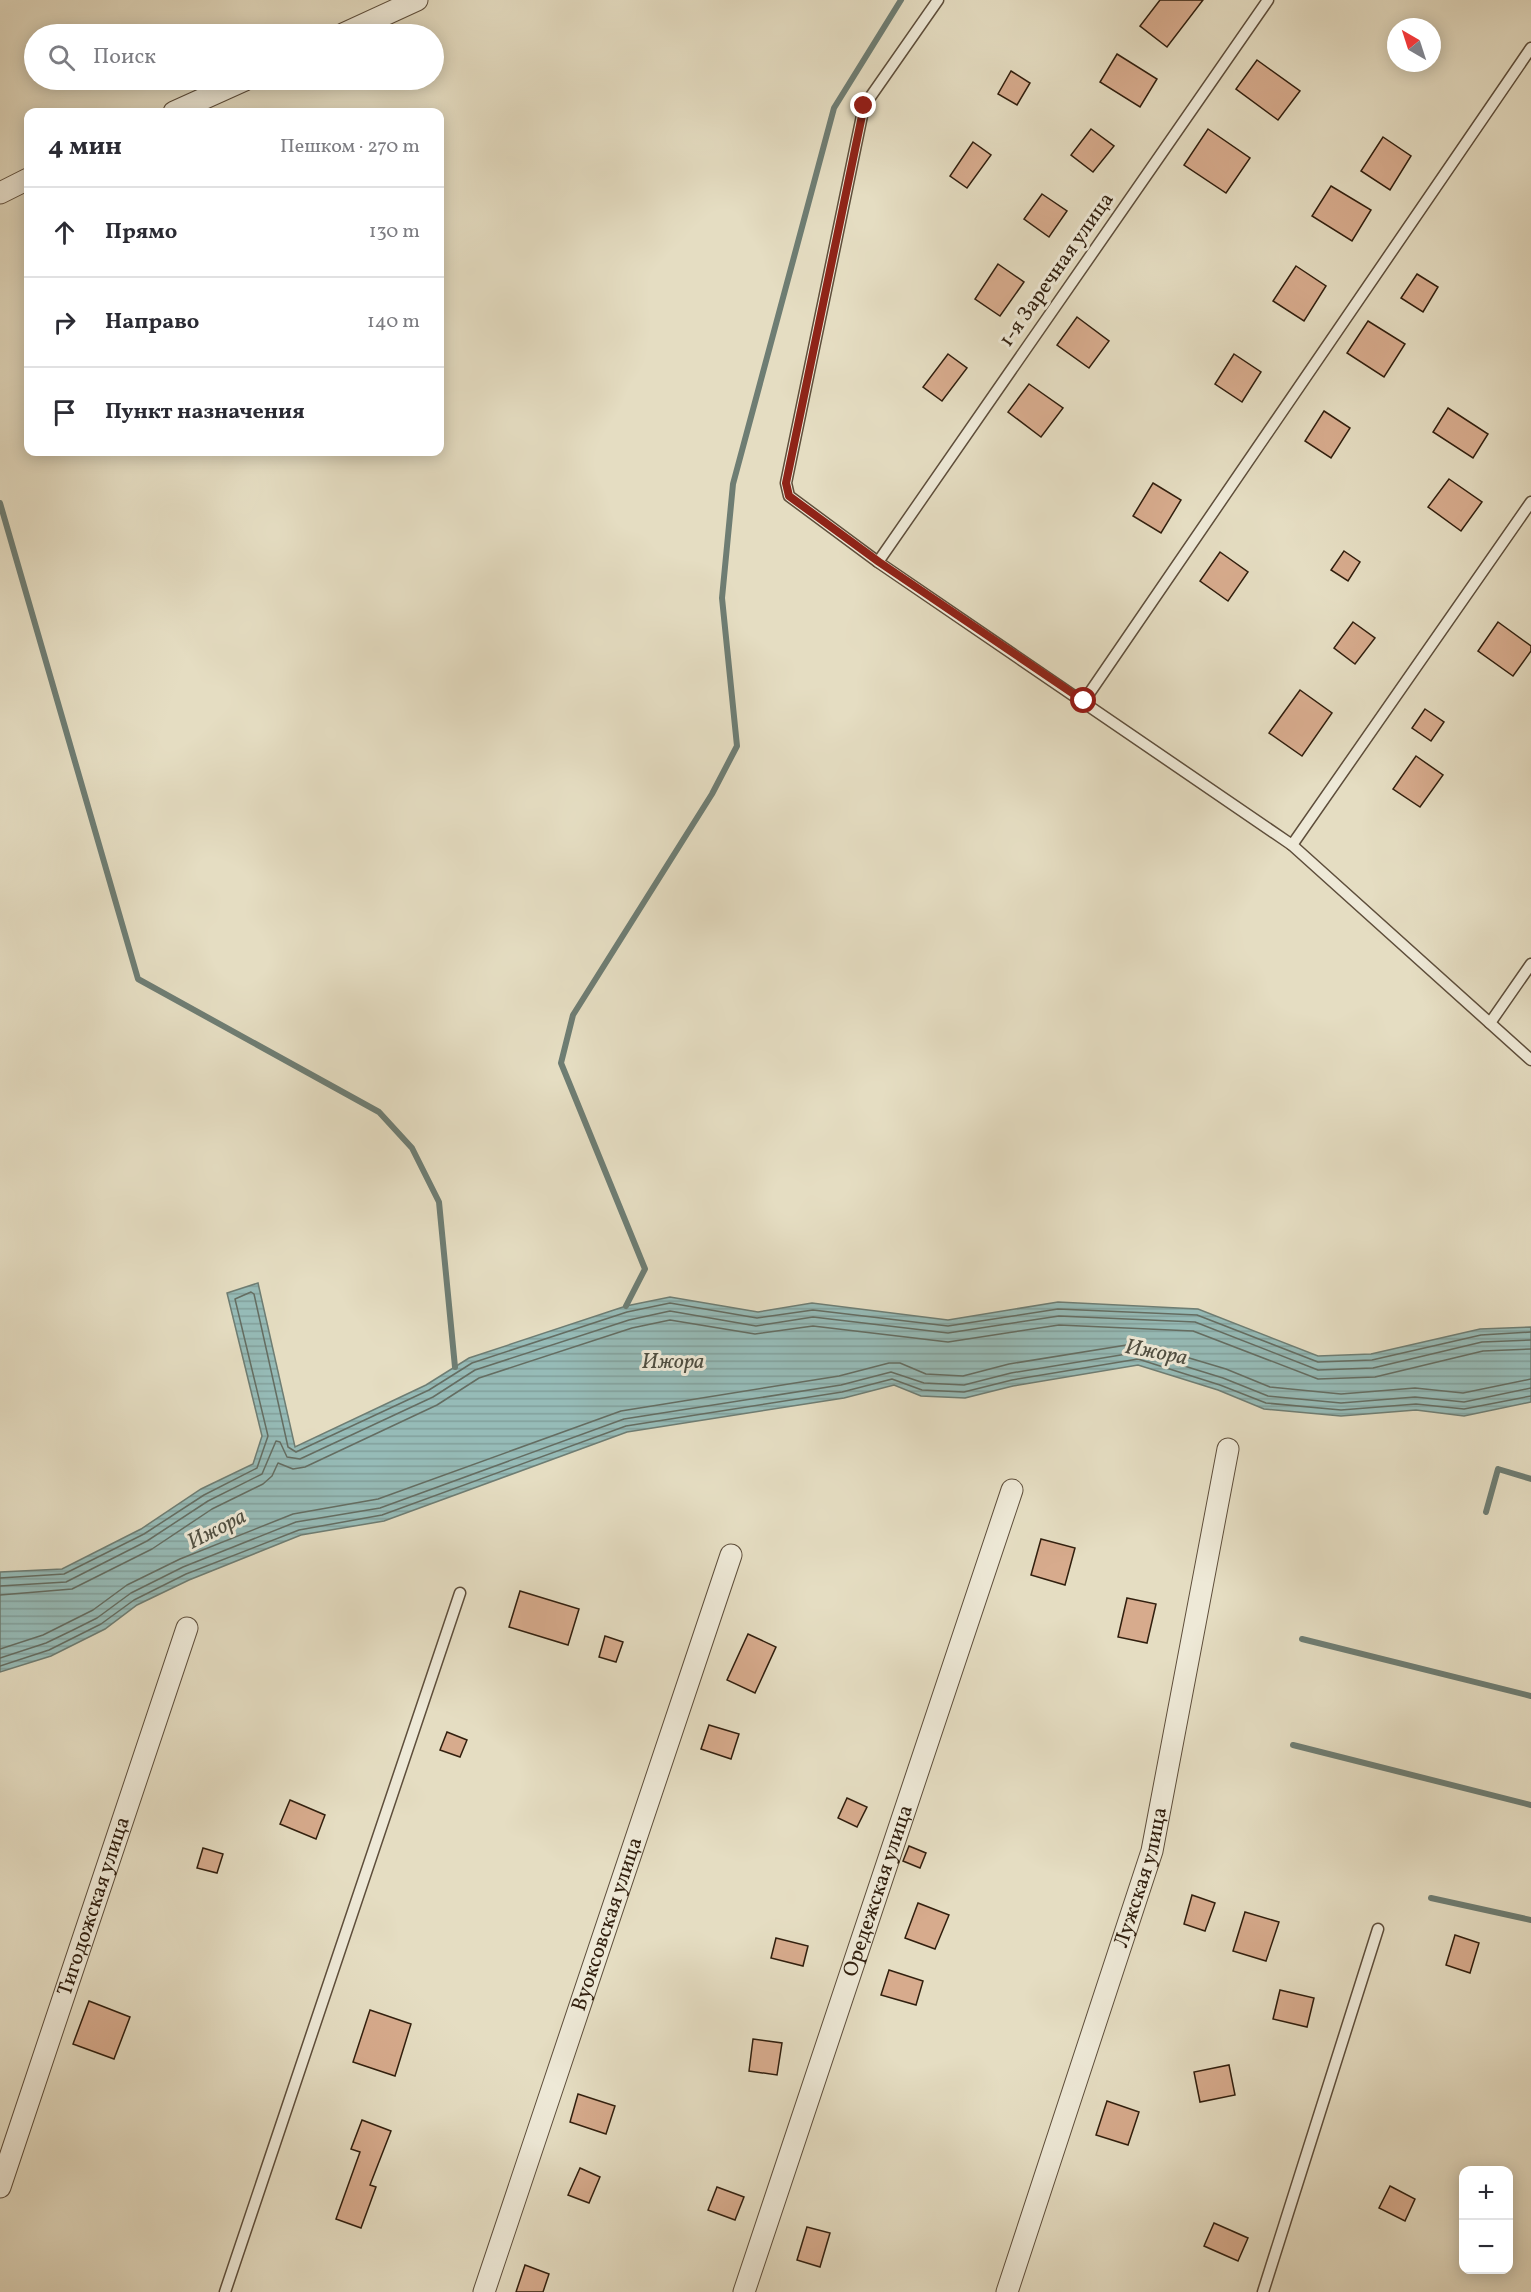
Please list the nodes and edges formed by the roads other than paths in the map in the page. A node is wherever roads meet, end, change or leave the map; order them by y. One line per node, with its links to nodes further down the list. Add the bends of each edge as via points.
1 (417, 0): 4 (street)
2 (938, 0): 11 (lane, via 864,106 786,483 789,496)
3 (1268, 0): 11 (lane, 1-я Заречная улица)
4 (365, 24)
5 (1531, 48): 12 (lane)
6 (223, 90): 7 (street)
7 (183, 108)
8 (24, 181): 9 (street)
9 (0, 193)
10 (1531, 502): 13 (lane)
11 (879, 562): 12 (lane)
12 (1084, 701): 13 (lane)
13 (1292, 845): 15 (lane)
14 (1531, 964): 15 (lane)
15 (1490, 1023): 16 (lane)
16 (1531, 1060)
17 (1228, 1449): 27 (street, Лужская улица, via 1152,1851)
18 (1012, 1490): 26 (street, Оредежская улица)
19 (731, 1555): 25 (street, Вуоксовская улица)
20 (460, 1593): 24 (lane)
21 (187, 1628): 23 (street, Тигодожская улица)
22 (1378, 1929): 28 (lane)
23 (0, 2187)
24 (225, 2292)
25 (484, 2292)
26 (744, 2292)
27 (1007, 2292)
28 (1263, 2292)

